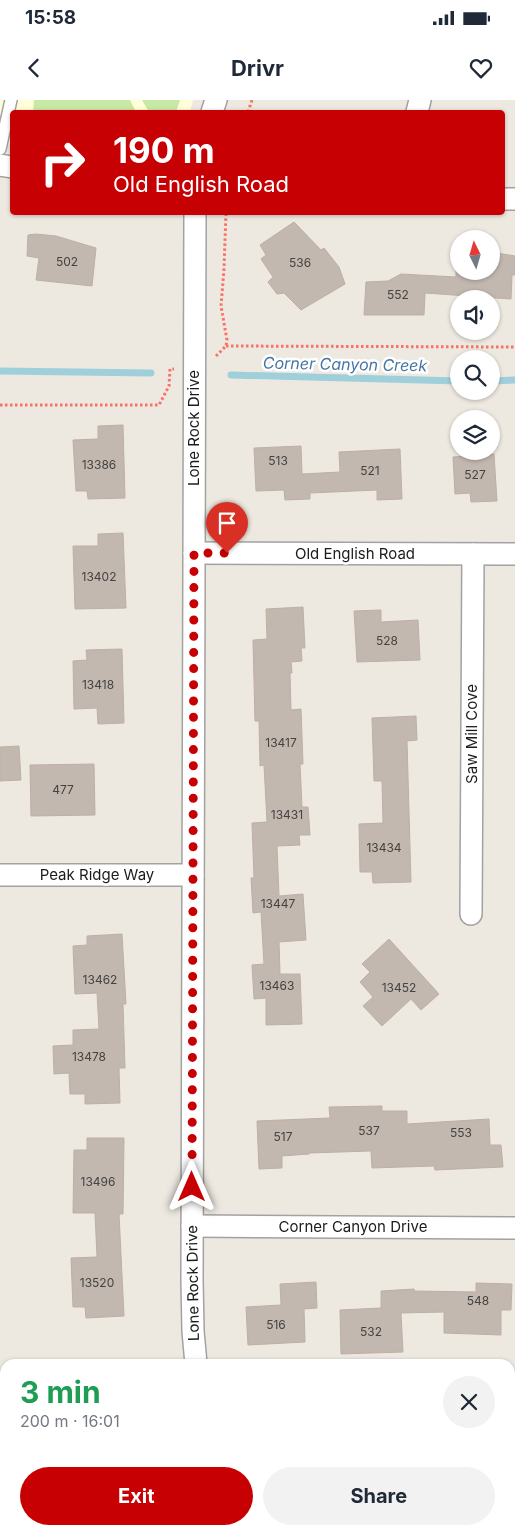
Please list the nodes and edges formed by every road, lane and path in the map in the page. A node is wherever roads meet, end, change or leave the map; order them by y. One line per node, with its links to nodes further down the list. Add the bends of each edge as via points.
1 (11, 100): 2 (lane)
2 (0, 149)
3 (195, 215): 10 (street, Lone Rock Drive)
4 (226, 215): 5 (path, via 221,306)
5 (226, 346): 6 (path); 7 (path, via 216,356)
6 (515, 347)
7 (216, 363)
8 (170, 369): 9 (path, via 170,386 160,405)
9 (0, 405)
10 (194, 553): 11 (street, Old English Road); 14 (street, Lone Rock Drive)
11 (473, 554): 12 (street, Old English Road); 15 (street, Saw Mill Cove)
12 (515, 554)
13 (0, 875): 14 (street, Peak Ridge Way)
14 (193, 875): 16 (street, Lone Rock Drive)
15 (471, 914)
16 (192, 1226): 17 (street, Corner Canyon Drive); 18 (street, Lone Rock Drive, via 192,1322)
17 (515, 1228)
18 (196, 1359)

